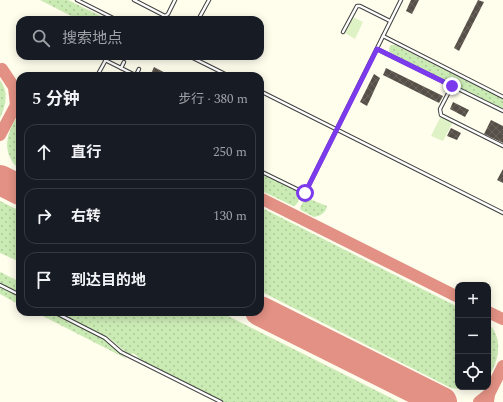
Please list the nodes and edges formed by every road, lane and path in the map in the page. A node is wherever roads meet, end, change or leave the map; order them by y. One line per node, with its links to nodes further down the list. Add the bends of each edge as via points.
1 (77, 0): 7 (lane)
2 (88, 0): 7 (lane)
3 (134, 0): 4 (lane, via 165,16)
4 (175, 0)
5 (209, 0): 9 (lane)
6 (401, 0): 10 (lane)
7 (86, 4): 8 (lane)
8 (109, 16)
9 (200, 16)
10 (390, 21): 11 (lane, via 357,6); 12 (lane)
11 (343, 32)
12 (383, 36): 13 (lane); 25 (lane)
13 (377, 49): 23 (lane); 27 (lane)
14 (105, 60): 17 (lane); 19 (lane)
15 (197, 60): 22 (lane)
16 (124, 62): 17 (lane)
17 (121, 68): 20 (lane)
18 (139, 69): 21 (lane)
19 (99, 72)
20 (129, 72)
21 (138, 72)
22 (221, 72)
23 (452, 86): 26 (lane); 28 (lane, via 440,109 441,114)
24 (264, 94): 27 (lane)
25 (503, 97)
26 (503, 111)
27 (337, 130): 29 (lane, via 305,193); 30 (lane)
28 (503, 146)
29 (264, 172)
30 (503, 213)
31 (0, 284): 32 (lane)
32 (16, 293)
33 (62, 316): 34 (lane, via 106,338 121,352)
34 (221, 402)

